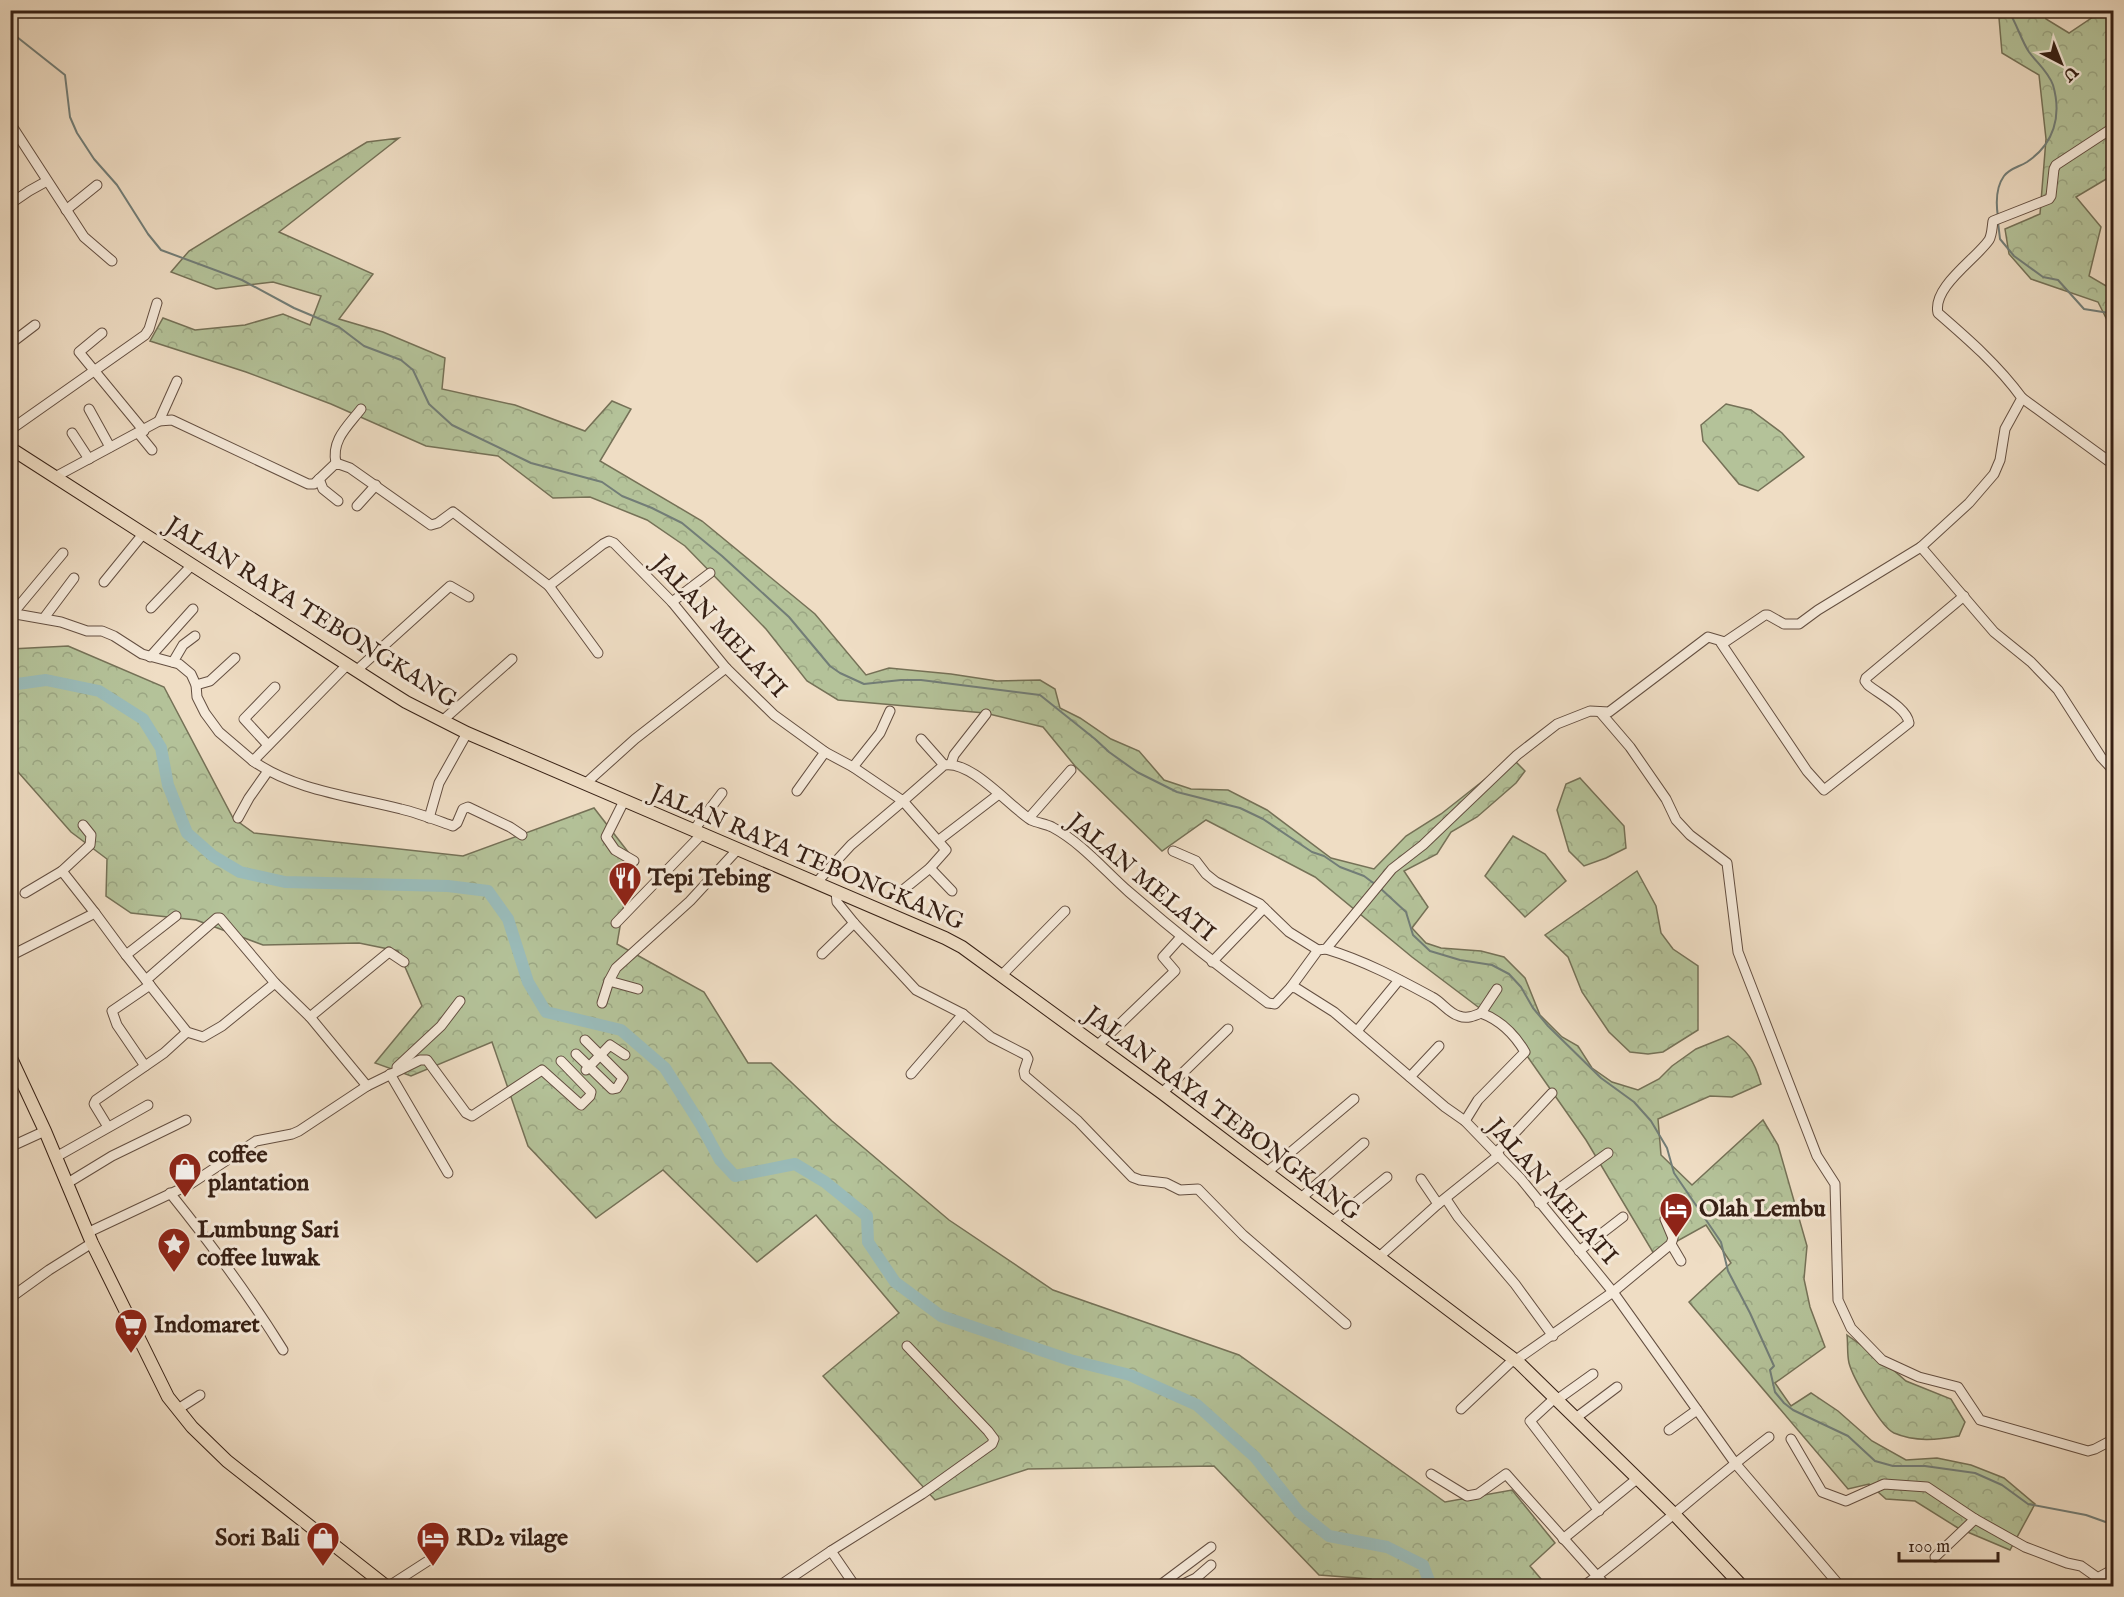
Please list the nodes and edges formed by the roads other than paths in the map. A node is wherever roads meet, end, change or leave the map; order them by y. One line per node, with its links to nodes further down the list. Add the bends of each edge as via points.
1 (10, 123): 3 (street)
2 (2114, 127): 14 (street, via 2056,165 2049,200 1993,221 1990,238 1956,274 1936,305 1938,312 2008,378)
3 (47, 181): 5 (street); 6 (street)
4 (97, 185): 6 (street)
5 (10, 204)
6 (66, 210): 7 (street, via 84,237)
7 (112, 261)
8 (157, 303): 12 (street, via 145,335)
9 (35, 325): 11 (street)
10 (102, 333): 12 (street, via 79,351)
11 (10, 344)
12 (94, 372): 18 (street); 19 (street)
13 (177, 381): 17 (street)
14 (2022, 398): 26 (street); 33 (street, via 2005,429 1994,474 1969,503)
15 (89, 409): 21 (street)
16 (361, 410): 25 (street, via 337,440)
17 (163, 420): 19 (street); 28 (street, via 228,445 308,484)
18 (10, 430)
19 (141, 432): 21 (street); 23 (street)
20 (72, 433): 24 (street)
21 (110, 447): 24 (street)
22 (11, 450): 27 (main road, JALAN RAYA TEBONGKANG)
23 (152, 450)
24 (89, 459): 27 (street)
25 (336, 463): 28 (street); 29 (street)
26 (2114, 465)
27 (55, 477): 32 (main road, JALAN RAYA TEBONGKANG)
28 (320, 479): 30 (street, via 323,489)
29 (376, 485): 31 (street); 39 (street, via 431,525 453,512)
30 (338, 501)
31 (357, 506)
32 (143, 534): 35 (main road, JALAN RAYA TEBONGKANG); 38 (street)
33 (1921, 546): 40 (street); 48 (street, via 1799,624 1784,624 1765,615)
34 (63, 553): 45 (street)
35 (192, 565): 43 (street); 54 (main road, JALAN RAYA TEBONGKANG)
36 (710, 573): 42 (street)
37 (74, 578): 46 (street)
38 (104, 582)
39 (549, 586): 42 (street, JALAN MELATI, via 609,541); 49 (street)
40 (1964, 596): 48 (street, via 1866,678 1868,685 1894,703 1909,723 1824,790 1807,771); 71 (street, via 1994,632 2058,690)
41 (469, 597): 54 (street, via 450,586)
42 (672, 602): 55 (street, JALAN MELATI)
43 (151, 608)
44 (193, 609): 50 (street)
45 (12, 613): 46 (street)
46 (44, 618): 50 (street, via 87,631 102,631)
47 (195, 636): 53 (street, via 183,645)
48 (1721, 643): 59 (street, via 1708,637 1609,712)
49 (598, 653)
50 (150, 657): 53 (street)
51 (235, 658): 56 (street, via 210,681)
52 (512, 659): 61 (street)
53 (172, 662): 56 (street, via 186,669)
54 (353, 667): 61 (main road, JALAN RAYA TEBONGKANG); 64 (street)
55 (726, 668): 65 (street, JALAN MELATI, via 774,715); 72 (street)
56 (196, 686): 66 (street, via 197,697 219,732)
57 (275, 687): 64 (street, via 244,719)
58 (890, 711): 68 (street, via 880,733)
59 (1600, 712): 102 (street, via 1590,711 1557,724 1517,755 1423,845 1392,869); 187 (street, via 1630,747 1676,820 1727,863 1738,952 1817,1156 1835,1184 1838,1300 1851,1328 1882,1360 1919,1377 1958,1387 1980,1420 2088,1451)
60 (986, 714): 67 (street)
61 (442, 721): 62 (main road, JALAN RAYA TEBONGKANG)
62 (467, 733): 72 (main road, JALAN RAYA TEBONGKANG); 79 (street, via 439,783)
63 (921, 740): 67 (street)
64 (268, 745): 66 (street)
65 (825, 752): 68 (street, JALAN MELATI); 73 (street)
66 (253, 761): 70 (street)
67 (948, 764): 75 (street, JALAN MELATI, via 977,776); 77 (street)
68 (853, 767): 77 (street, JALAN MELATI)
69 (1071, 770): 80 (street)
70 (268, 771): 78 (street); 79 (street, via 331,794)
71 (2114, 771)
72 (585, 783): 76 (main road, JALAN RAYA TEBONGKANG)
73 (797, 791)
74 (722, 793): 82 (street)
75 (999, 794): 80 (street, JALAN MELATI); 84 (street)
76 (624, 801): 82 (main road, JALAN RAYA TEBONGKANG); 87 (street, via 606,837 615,850)
77 (903, 801): 84 (street, JALAN MELATI); 90 (street)
78 (238, 818)
79 (429, 818): 83 (street, via 455,825 468,807)
80 (1029, 818): 101 (street, JALAN MELATI, via 1051,827 1083,850)
81 (83, 825): 89 (street, via 91,835 90,845)
82 (697, 832): 85 (main road, JALAN RAYA TEBONGKANG); 99 (street)
83 (522, 835)
84 (939, 840): 88 (street, via 946,852)
85 (738, 849): 90 (main road, JALAN RAYA TEBONGKANG); 109 (street, via 690,901 620,964)
86 (1173, 851): 95 (street, via 1196,861 1216,882)
87 (634, 861)
88 (930, 868): 91 (street); 94 (street)
89 (62, 871): 93 (street); 97 (street)
90 (816, 883): 92 (main road, JALAN RAYA TEBONGKANG)
91 (952, 891)
92 (836, 892): 100 (street, via 837,902); 108 (main road, JALAN RAYA TEBONGKANG, via 955,943)
93 (26, 893)
94 (898, 894)
95 (1264, 908): 102 (street, via 1289,932); 107 (street)
96 (1065, 911): 108 (street)
97 (95, 913): 104 (street); 105 (street)
98 (176, 916): 104 (street)
99 (616, 923)
100 (854, 923): 103 (street); 119 (street, via 916,990)
101 (1181, 937): 107 (street, JALAN MELATI); 125 (street, via 1163,957 1174,971)
102 (1322, 949): 110 (street, via 1380,968); 113 (street)
103 (822, 954)
104 (126, 955): 111 (street)
105 (10, 956)
106 (404, 962): 120 (street, via 389,952)
107 (1212, 962): 113 (street, JALAN MELATI, via 1272,1005)
108 (1001, 976): 125 (main road, JALAN RAYA TEBONGKANG)
109 (609, 981): 114 (street); 117 (street)
110 (1400, 981): 118 (street, via 1434,998 1453,1014 1462,1017); 123 (street)
111 (148, 982): 112 (street, via 218,918); 122 (street); 132 (street, via 112,1011)
112 (275, 983): 120 (street); 122 (street, via 209,1035)
113 (1291, 987): 123 (street, JALAN MELATI, via 1334,1012)
114 (638, 989)
115 (1497, 989): 118 (street)
116 (460, 1001): 134 (street, via 441,1026)
117 (602, 1004)
118 (1481, 1012): 144 (street, via 1508,1029 1525,1052 1478,1100)
119 (963, 1014): 135 (street); 171 (street, via 991,1037 1026,1055 1025,1076 1078,1121 1126,1172 1140,1180 1166,1183 1176,1189 1198,1189 1243,1235)
120 (310, 1017): 138 (street)
121 (1228, 1029): 139 (street)
122 (187, 1032): 132 (street)
123 (1357, 1032): 137 (street, JALAN MELATI)
124 (585, 1040): 130 (street)
125 (1097, 1046): 139 (main road, JALAN RAYA TEBONGKANG)
126 (1439, 1046): 137 (street)
127 (576, 1054): 133 (street)
128 (625, 1055): 130 (street, via 610,1045)
129 (10, 1056): 146 (main road)
130 (600, 1056): 133 (street); 133 (street, via 623,1078 617,1088 612,1089)
131 (561, 1061): 136 (street)
132 (145, 1066): 145 (street, via 94,1102)
133 (588, 1067): 136 (street)
134 (391, 1073): 136 (street, via 427,1060 472,1116 542,1070 581,1105 591,1092); 138 (street); 152 (street)
135 (911, 1074)
136 (577, 1077)
137 (1410, 1077): 144 (street, JALAN MELATI)
138 (367, 1086): 157 (street, via 299,1131 256,1141 202,1178)
139 (1162, 1093): 153 (main road, JALAN RAYA TEBONGKANG)
140 (1552, 1093): 149 (street)
141 (1354, 1099): 153 (street)
142 (148, 1105): 145 (street)
143 (186, 1120): 156 (street, via 112,1156)
144 (1465, 1121): 149 (street, JALAN MELATI)
145 (108, 1127): 151 (street)
146 (45, 1131): 148 (street); 151 (main road)
147 (1364, 1143): 158 (street)
148 (10, 1147)
149 (1498, 1154): 159 (street); 160 (street, JALAN MELATI)
150 (1608, 1154): 160 (street)
151 (56, 1157): 156 (main road)
152 (448, 1173)
153 (1266, 1173): 158 (main road, JALAN RAYA TEBONGKANG)
154 (1387, 1177): 163 (street)
155 (1421, 1179): 159 (street)
156 (66, 1184): 164 (main road)
157 (170, 1193): 164 (street); 174 (street, via 219,1254)
158 (1300, 1199): 163 (main road, JALAN RAYA TEBONGKANG)
159 (1442, 1201): 167 (street); 172 (street, via 1515,1284)
160 (1539, 1203): 166 (street, JALAN MELATI)
161 (1623, 1217): 166 (street)
162 (1665, 1219): 165 (street, via 1673,1238)
163 (1332, 1222): 167 (main road, JALAN RAYA TEBONGKANG)
164 (90, 1238): 170 (street); 180 (main road, via 156,1373)
165 (1671, 1244): 168 (street); 169 (street)
166 (1579, 1251): 169 (street, JALAN MELATI)
167 (1379, 1257): 175 (main road, JALAN RAYA TEBONGKANG)
168 (1681, 1261)
169 (1613, 1292): 172 (street); 182 (street, JALAN MELATI)
170 (12, 1294)
171 (1346, 1324)
172 (1553, 1336): 175 (street)
173 (906, 1346): 196 (street, via 994,1439 922,1494)
174 (283, 1350)
175 (1515, 1360): 179 (main road, JALAN RAYA TEBONGKANG); 181 (street)
176 (1593, 1374): 179 (street)
177 (1617, 1387): 183 (street)
178 (200, 1395): 180 (street)
179 (1557, 1398): 183 (main road, JALAN RAYA TEBONGKANG); 191 (street, via 1530,1421)
180 (178, 1409): 204 (main road, via 238,1470)
181 (1461, 1409)
182 (1697, 1410): 184 (street); 188 (street, JALAN MELATI)
183 (1576, 1418): 190 (main road, JALAN RAYA TEBONGKANG)
184 (1669, 1430)
185 (1769, 1437): 188 (street)
186 (1791, 1439): 193 (street, via 1822,1492 1846,1502 1884,1484 1927,1487)
187 (2114, 1439)
188 (1735, 1463): 192 (street); 211 (street, JALAN MELATI)
189 (1431, 1474): 194 (street, via 1467,1496 1478,1494 1506,1474)
190 (1638, 1478): 191 (street); 192 (main road, JALAN RAYA TEBONGKANG)
191 (1599, 1511): 194 (street)
192 (1674, 1514): 201 (street); 210 (main road, JALAN RAYA TEBONGKANG)
193 (1975, 1519): 198 (street); 202 (street, via 2036,1552 2083,1567)
194 (1563, 1539): 201 (street)
195 (1210, 1546): 203 (street)
196 (831, 1551): 205 (street); 206 (street)
197 (434, 1557): 204 (street)
198 (1935, 1557)
199 (1211, 1565): 203 (street, via 1196,1578)
200 (2114, 1569): 202 (street)
201 (1596, 1577): 208 (street); 209 (street)
202 (2098, 1578): 212 (street)
203 (1174, 1584): 207 (street)
204 (388, 1587)
205 (779, 1587)
206 (855, 1587)
207 (1159, 1587)
208 (1584, 1587)
209 (1606, 1587)
210 (1742, 1587)
211 (1840, 1587)
212 (2090, 1587)

